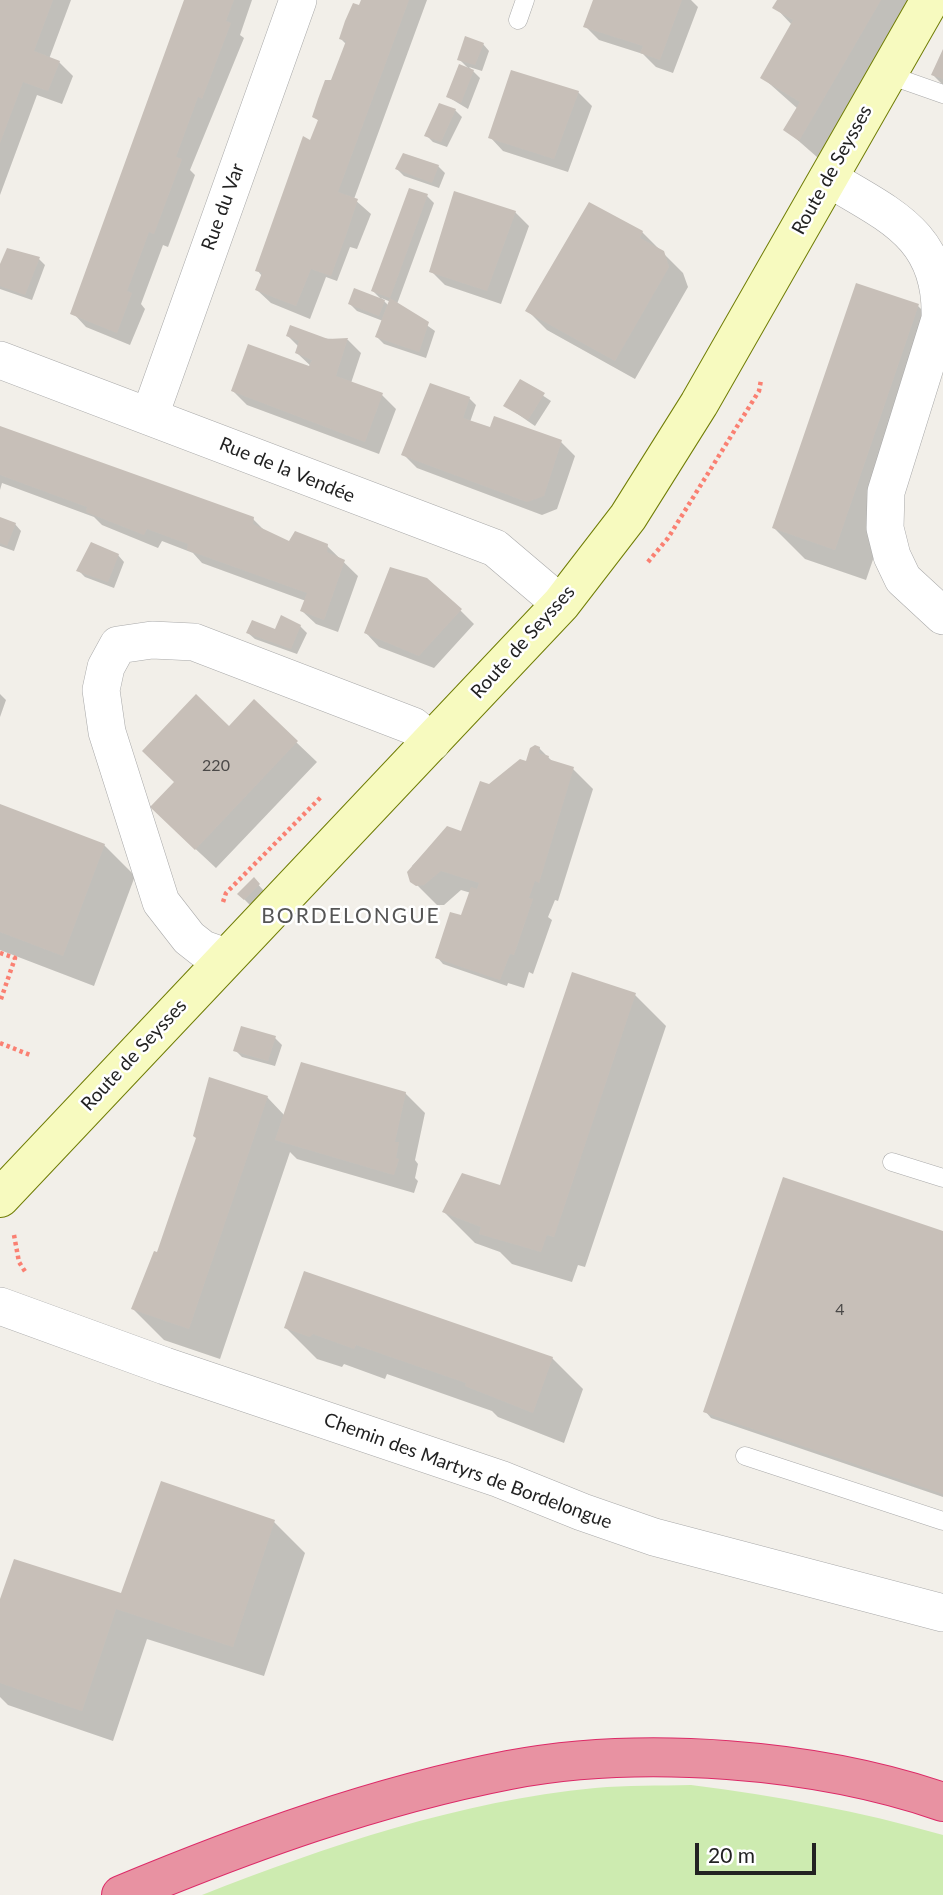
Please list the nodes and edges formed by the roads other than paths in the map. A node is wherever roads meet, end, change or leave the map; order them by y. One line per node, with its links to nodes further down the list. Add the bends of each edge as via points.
1 (299, 0): 9 (street, Rue du Var)
2 (525, 0): 4 (lane)
3 (930, 0): 5 (main road, Route de Seysses)
4 (517, 20)
5 (886, 74): 6 (lane); 7 (main road, Route de Seysses)
6 (943, 94)
7 (828, 178): 10 (main road, Route de Seysses, via 692,415 628,517); 11 (street, via 905,224 924,244 937,270 943,295 940,319 886,492 885,528 903,579)
8 (0, 360): 9 (street, Rue de la Vendée)
9 (150, 415): 10 (street, Rue de la Vendée, via 495,548)
10 (561, 604): 12 (main road, Route de Seysses)
11 (943, 616)
12 (432, 742): 13 (main road, Route de Seysses); 13 (street, via 413,726 194,642 152,640 118,645 101,690 107,732 161,902 189,938)
13 (215, 953): 16 (main road, Route de Seysses)
14 (892, 1163): 15 (lane)
15 (943, 1178)
16 (0, 1198)
17 (0, 1306): 20 (street, Chemin des Martyrs de Bordelongue, via 654,1537)
18 (745, 1456): 19 (lane)
19 (943, 1521)
20 (943, 1613)
21 (943, 1802): 22 (highway, via 822,1771 721,1760 615,1759 510,1770 379,1801)
22 (121, 1895)

